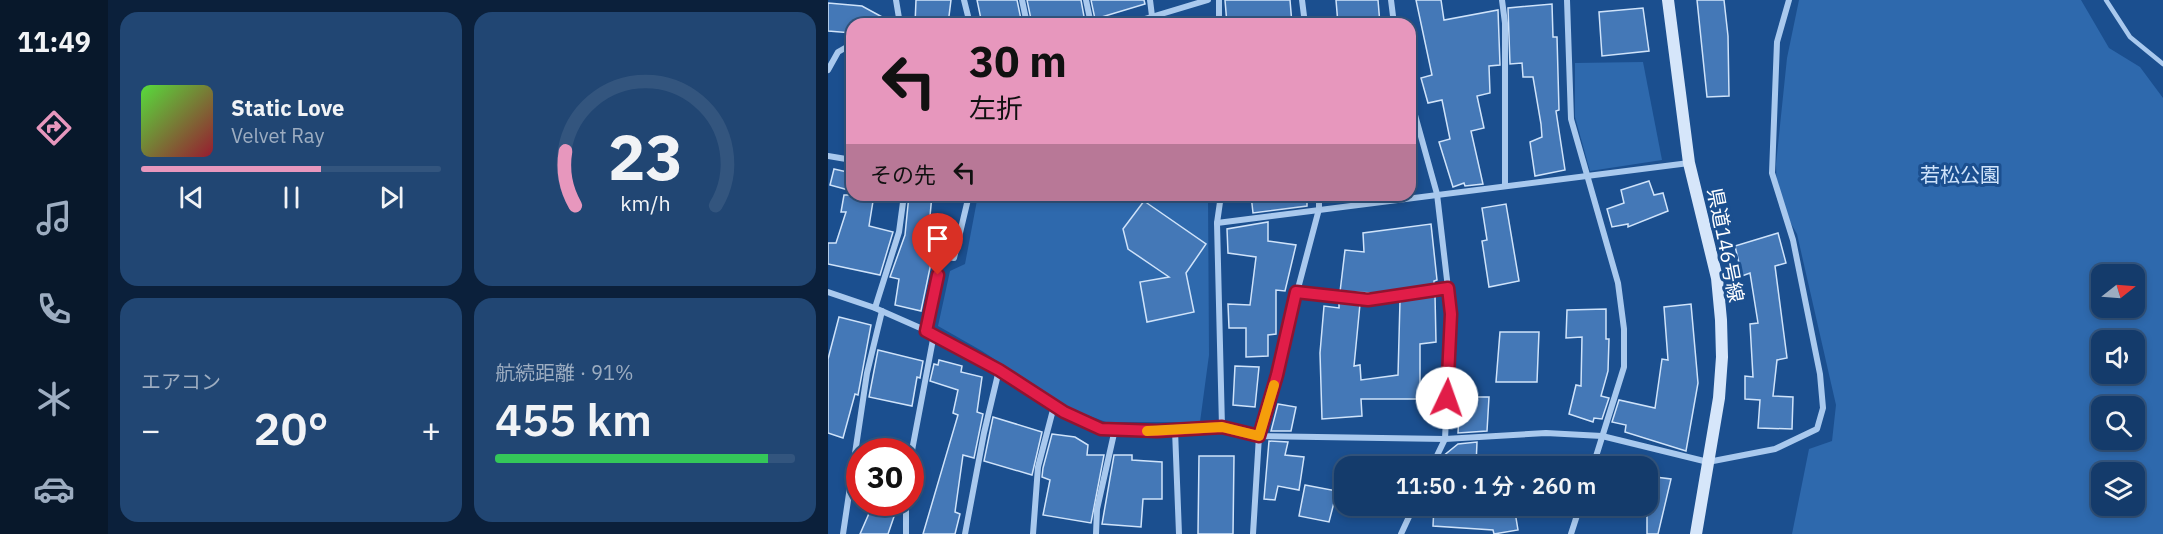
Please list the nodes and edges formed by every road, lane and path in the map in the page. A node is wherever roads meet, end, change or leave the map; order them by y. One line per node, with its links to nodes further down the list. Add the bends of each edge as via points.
1 (896, 0): 15 (street)
2 (964, 0): 16 (street)
3 (1022, 0): 17 (street)
4 (1086, 0): 18 (street)
5 (1150, 0): 19 (street)
6 (1208, 0): 20 (street)
7 (1219, 0): 21 (street)
8 (1302, 0): 22 (street)
9 (1391, 0): 23 (street)
10 (1502, 0): 32 (street)
11 (1568, 0): 31 (street, via 1571,118)
12 (1668, 0): 30 (main road, 県道146号線)
13 (1789, 0): 59 (street, via 1777,42 1772,172 1793,240 1820,374 1823,408 1817,429 1775,449)
14 (2106, 0): 25 (lane, via 2130,37)
15 (899, 18)
16 (968, 18)
17 (1026, 18)
18 (1090, 18)
19 (1153, 18)
20 (1161, 18)
21 (1219, 18)
22 (1304, 18)
23 (1393, 18)
24 (846, 47): 26 (street, via 838,52)
25 (2163, 64)
26 (828, 70)
27 (1416, 119): 33 (street)
28 (828, 156): 29 (street)
29 (846, 159)
30 (1689, 163): 31 (street); 59 (main road, 県道146号線, via 1717,278 1721,320 1719,398)
31 (1588, 176): 32 (street); 54 (street, via 1618,283 1624,329 1624,367)
32 (1504, 186): 33 (street)
33 (1437, 194): 34 (street); 42 (street)
34 (1416, 197)
35 (903, 201): 45 (street)
36 (968, 201): 46 (street, via 954,258 942,256)
37 (1220, 201): 41 (street)
38 (1319, 201): 40 (street)
39 (1382, 201): 40 (street)
40 (1319, 209): 41 (street); 44 (street)
41 (1217, 223): 50 (street)
42 (1448, 288): 44 (street, via 1368,300); 56 (street, via 1451,314)
43 (828, 292): 45 (street)
44 (1296, 292): 53 (street)
45 (878, 310): 46 (street); 63 (street)
46 (926, 331): 47 (street)
47 (933, 334): 48 (street); 55 (street)
48 (999, 370): 49 (street); 65 (street)
49 (1054, 406): 51 (street, via 1101,429); 66 (street, via 1038,467)
50 (1222, 427): 52 (street); 53 (street)
51 (1115, 429): 52 (street); 67 (street, via 1097,509)
52 (1175, 430): 68 (street)
53 (1259, 436): 56 (street); 69 (street)
54 (1602, 436): 56 (street, via 1546,433); 58 (street); 59 (street)
55 (914, 438)
56 (1445, 439): 57 (street)
57 (1437, 456)
58 (1596, 456)
59 (1708, 462): 72 (main road, 県道146号線)
60 (906, 516): 64 (street)
61 (1409, 516): 70 (street)
62 (1577, 516): 71 (street)
63 (843, 534)
64 (906, 534)
65 (965, 534)
66 (1033, 534)
67 (1096, 534)
68 (1179, 534)
69 (1253, 534)
70 (1401, 534)
71 (1572, 534)
72 (1696, 534)

